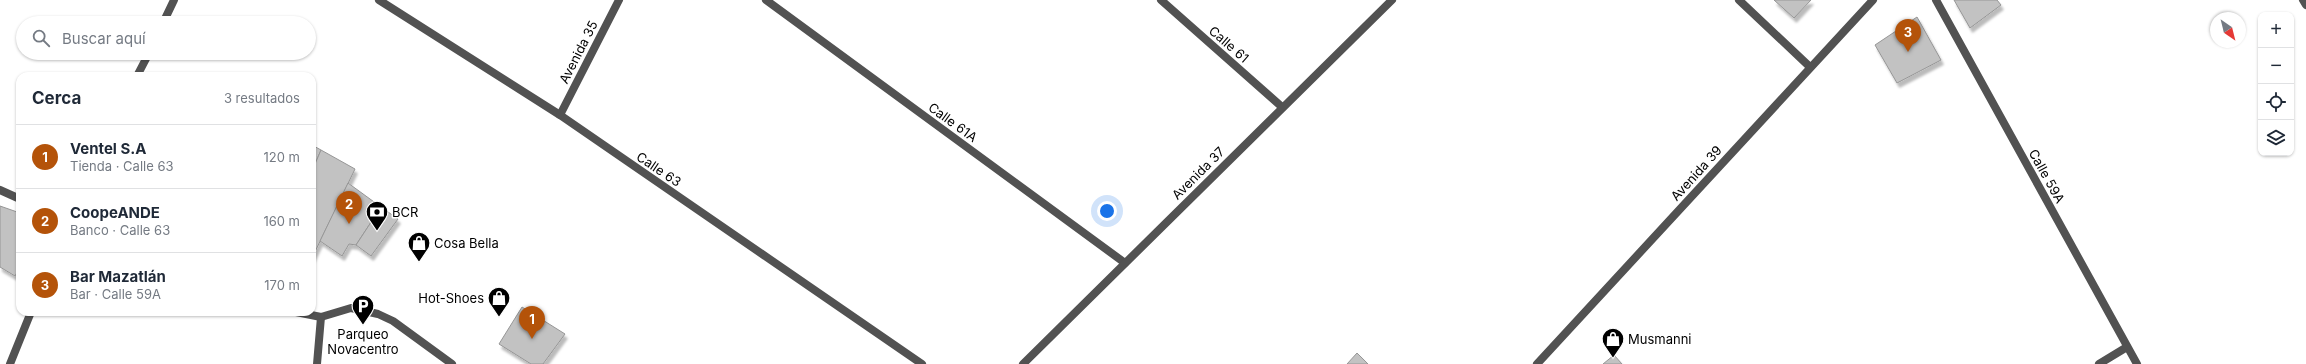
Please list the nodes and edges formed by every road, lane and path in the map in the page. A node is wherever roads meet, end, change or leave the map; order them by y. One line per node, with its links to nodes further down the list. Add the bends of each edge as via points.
1 (174, 0): 12 (street)
2 (379, 0): 17 (street, Calle 63)
3 (619, 0): 17 (street, Avenida 35)
4 (766, 0): 20 (street, Calle 61A)
5 (1161, 0): 16 (street, Calle 61)
6 (1392, 0): 16 (street, Avenida 37)
7 (1739, 0): 14 (street)
8 (1873, 0): 14 (street, Avenida 39)
9 (1936, 0): 24 (street, Calle 59A)
10 (2303, 0): 11 (street)
11 (2306, 5)
12 (166, 16)
13 (146, 60): 15 (street)
14 (1810, 66): 30 (street, Avenida 39)
15 (140, 72)
16 (1282, 107): 20 (street, Avenida 37)
17 (560, 115): 28 (street, Calle 63)
18 (0, 190): 19 (street)
19 (16, 197)
20 (1125, 263): 29 (street, Avenida 37)
21 (29, 316): 25 (street)
22 (316, 316): 23 (street)
23 (321, 317): 26 (street); 27 (street, via 351,308 378,314 392,321)
24 (2127, 347): 31 (street); 32 (street, Calle 59A)
25 (10, 364)
26 (317, 364)
27 (452, 364)
28 (922, 364)
29 (1023, 364)
30 (1538, 364)
31 (2099, 364)
32 (2137, 364)

